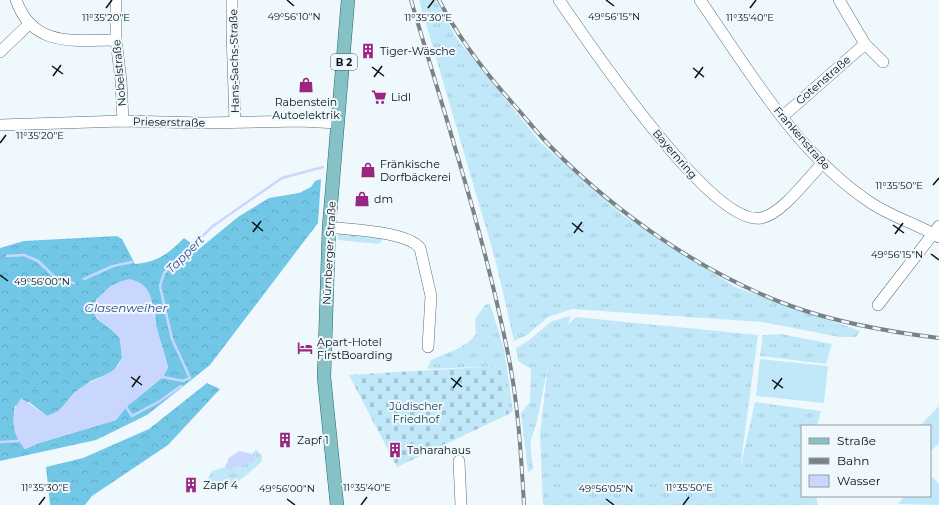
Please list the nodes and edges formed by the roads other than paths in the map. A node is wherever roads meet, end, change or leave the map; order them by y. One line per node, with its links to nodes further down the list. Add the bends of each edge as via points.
1 (16, 0): 8 (street)
2 (116, 0): 9 (street, Nobelstraße)
3 (232, 0): 15 (street, Hans-Sachs-Straße)
4 (348, 0): 16 (main road, Nürnberger Straße / B 2)
5 (559, 0): 18 (street, Bayernring, via 663,143 700,183 735,210 753,218 778,210)
6 (700, 0): 13 (street, Frankenstraße)
7 (839, 0): 10 (street)
8 (29, 24): 9 (street, via 40,34 52,38); 11 (street)
9 (116, 40): 14 (street, Nobelstraße)
10 (865, 44): 12 (street); 13 (street, Gotenstraße)
11 (0, 52)
12 (883, 62)
13 (782, 116): 18 (street, Frankenstraße)
14 (123, 121): 15 (street, Prieserstraße); 17 (street, Prieserstraße)
15 (235, 122): 16 (street, Prieserstraße)
16 (338, 123): 19 (main road, Nürnberger Straße / B 2)
17 (0, 125)
18 (822, 164): 20 (street, Frankenstraße, via 872,204)
19 (329, 227): 22 (street, via 387,234 415,242 420,248 431,296); 24 (main road, Nürnberger Straße / B 2, via 324,376)
20 (937, 232): 21 (street)
21 (878, 305)
22 (428, 347)
23 (459, 461): 25 (street)
24 (337, 505)
25 (461, 505)

